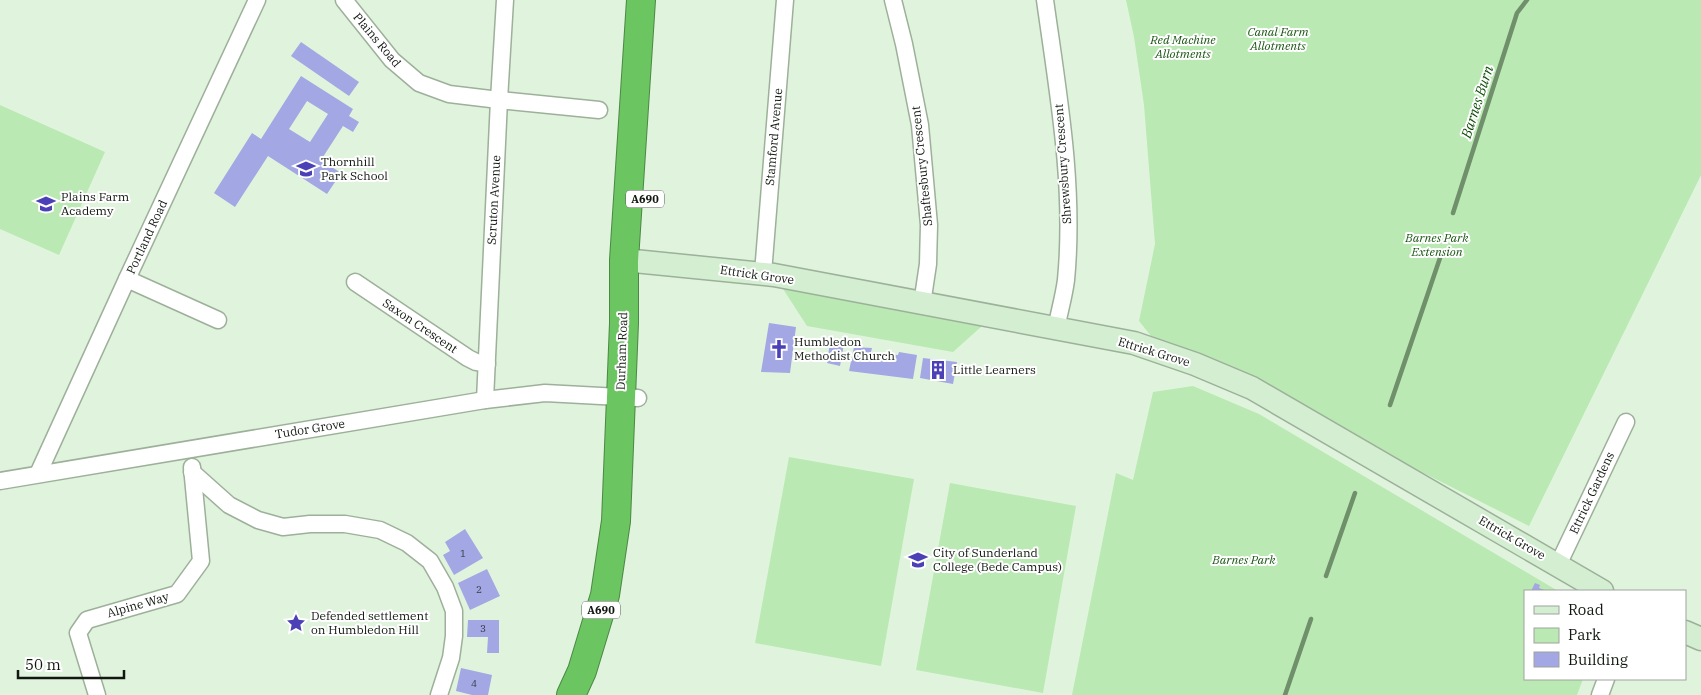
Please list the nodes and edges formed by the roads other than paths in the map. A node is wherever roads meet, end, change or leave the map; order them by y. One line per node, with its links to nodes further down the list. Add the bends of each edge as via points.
1 (257, 0): 13 (street, Portland Road)
2 (344, 0): 9 (street, Plains Road, via 392,60 418,83 449,94)
3 (505, 0): 9 (street, Scruton Avenue)
4 (641, 0): 11 (highway, Durham Road / A690)
5 (658, 0): 11 (highway, Durham Road / A690, via 650,114)
6 (785, 0): 12 (street, Stamford Avenue)
7 (893, 0): 15 (street, Shaftesbury Crescent, via 920,125 929,224)
8 (1045, 0): 17 (street, Shrewsbury Crescent, via 1064,134 1069,207 1066,281)
9 (499, 100): 10 (street, Plains Road); 18 (street, Scruton Avenue)
10 (599, 110)
11 (633, 261): 12 (street, Ettrick Grove); 19 (highway, Durham Road / A690, via 624,322)
12 (763, 274): 15 (street, Ettrick Grove)
13 (127, 280): 16 (street); 24 (street, Portland Road)
14 (355, 282): 18 (street, Saxon Crescent, via 468,358)
15 (922, 304): 17 (street, Ettrick Grove)
16 (218, 320)
17 (1056, 329): 26 (street, Ettrick Grove, via 1134,343 1252,388)
18 (487, 364): 20 (street, Scruton Avenue)
19 (630, 397): 20 (street, Tudor Grove, via 545,393); 33 (highway, Durham Road / A690, via 605,595 582,671); 34 (highway, Durham Road / A690, via 632,534 619,610)
20 (485, 400): 22 (street, Tudor Grove)
21 (1626, 422): 26 (street, Ettrick Gardens)
22 (190, 449): 23 (street, Alpine Way); 24 (street, Tudor Grove)
23 (192, 472): 31 (street, Alpine Way, via 202,561 178,594 87,620 78,633); 32 (street, via 229,506 258,520 283,527 345,524 380,530 407,543 430,561 454,611 454,636)
24 (38, 474): 25 (street, Tudor Grove)
25 (0, 481)
26 (1558, 565): 27 (street, Ettrick Grove)
27 (1600, 590)
28 (1686, 632): 29 (street)
29 (1701, 639)
30 (1606, 680): 35 (street)
31 (97, 695)
32 (439, 695)
33 (571, 695)
34 (589, 695)
35 (1600, 695)

